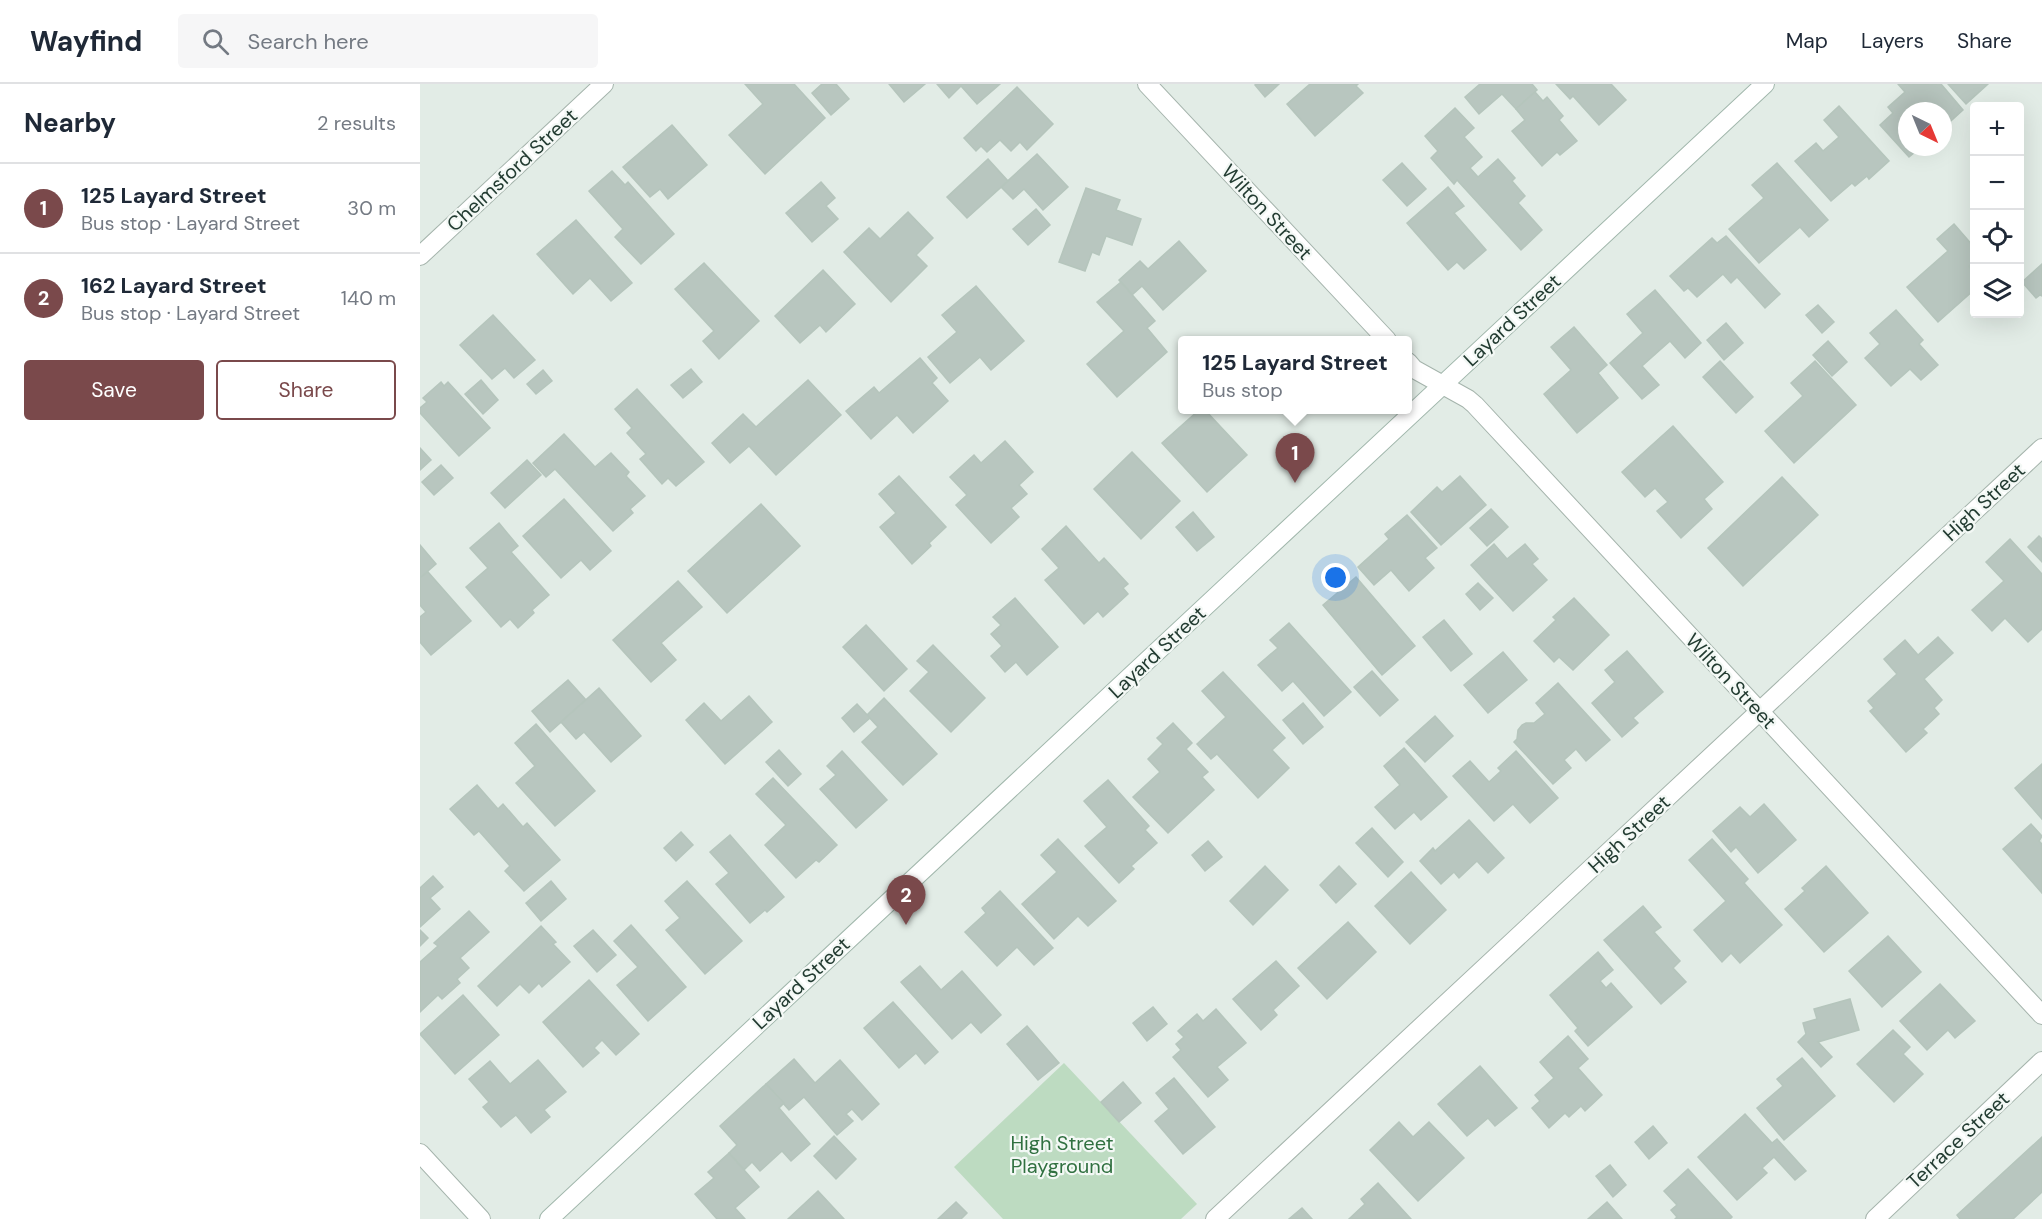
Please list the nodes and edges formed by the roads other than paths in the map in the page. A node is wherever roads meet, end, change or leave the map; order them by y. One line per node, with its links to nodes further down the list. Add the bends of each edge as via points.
1 (604, 84): 4 (street, Chelmsford Street)
2 (1147, 84): 5 (street, Wilton Street)
3 (1765, 84): 7 (street, Layard Street)
4 (420, 256)
5 (1383, 336)
6 (1412, 367): 7 (street, Wilton Street)
7 (1443, 385): 8 (street, Layard Street); 11 (street, Wilton Street, via 1475,405)
8 (1412, 414)
9 (1412, 414): 16 (street, Layard Street)
10 (2042, 448): 11 (street, High Street)
11 (1760, 711): 12 (street, Wilton Street); 17 (street, High Street)
12 (2042, 1015)
13 (2042, 1061): 18 (street, Terrace Street)
14 (420, 1153): 15 (street)
15 (481, 1219)
16 (549, 1219)
17 (1215, 1219)
18 (1875, 1219)

